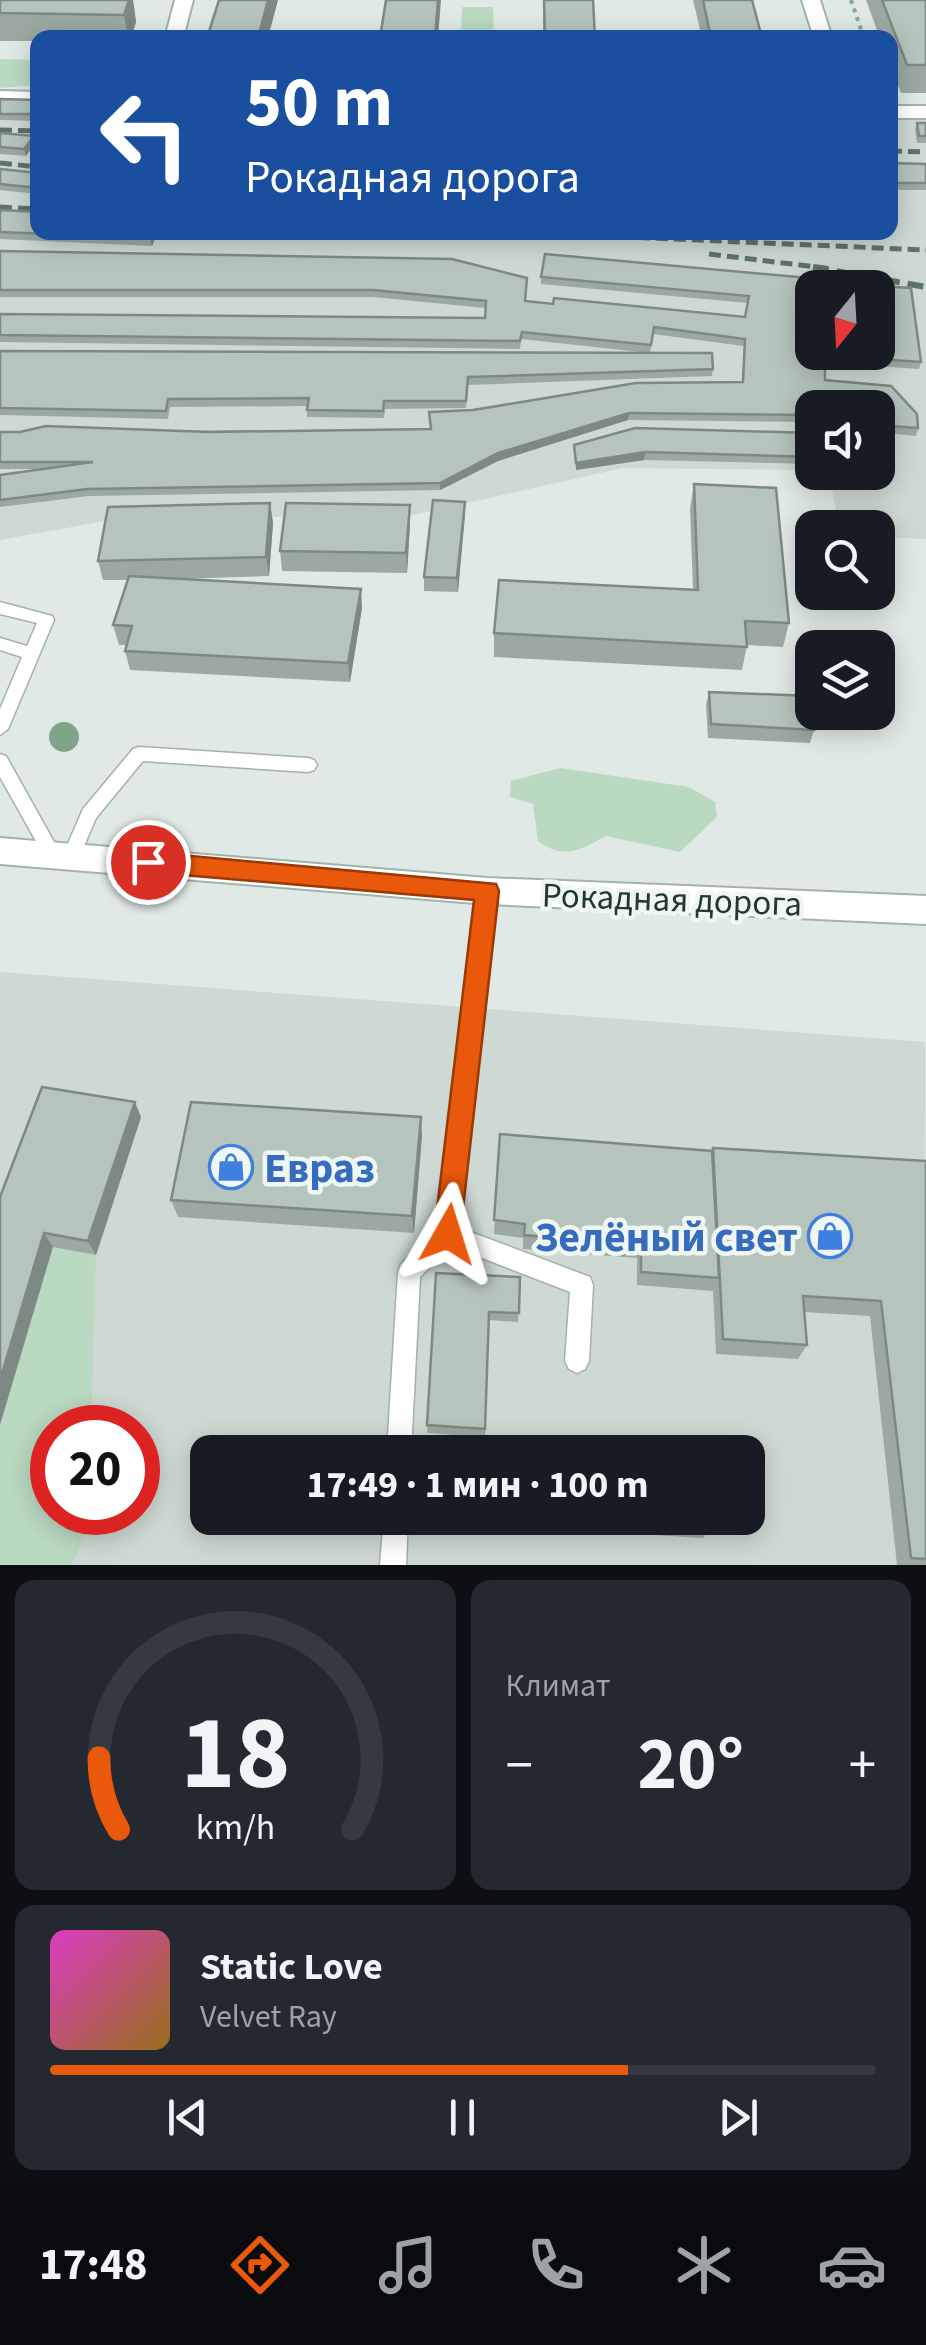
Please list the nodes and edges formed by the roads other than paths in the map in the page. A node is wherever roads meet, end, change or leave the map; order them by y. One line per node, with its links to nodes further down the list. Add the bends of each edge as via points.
1 (184, 0): 3 (main road)
2 (811, 0): 4 (main road)
3 (176, 30)
4 (820, 30)
5 (0, 97): 6 (main road)
6 (30, 98)
7 (898, 112): 8 (main road)
8 (926, 112)
9 (0, 608): 11 (lane, via 46,620)
10 (0, 644): 11 (lane)
11 (32, 654): 12 (lane)
12 (5, 702): 13 (lane)
13 (0, 729)
14 (0, 761): 17 (lane)
15 (308, 765): 17 (lane, via 139,754)
16 (0, 851): 17 (main road, Рокадная дорога)
17 (62, 855): 18 (main road, Рокадная дорога)
18 (487, 891): 19 (main road, Рокадная дорога); 20 (lane)
19 (926, 910)
20 (448, 1234): 21 (lane, via 582,1285); 22 (lane, via 409,1272)
21 (577, 1362)
22 (400, 1435)
23 (395, 1535): 24 (lane)
24 (393, 1565)

